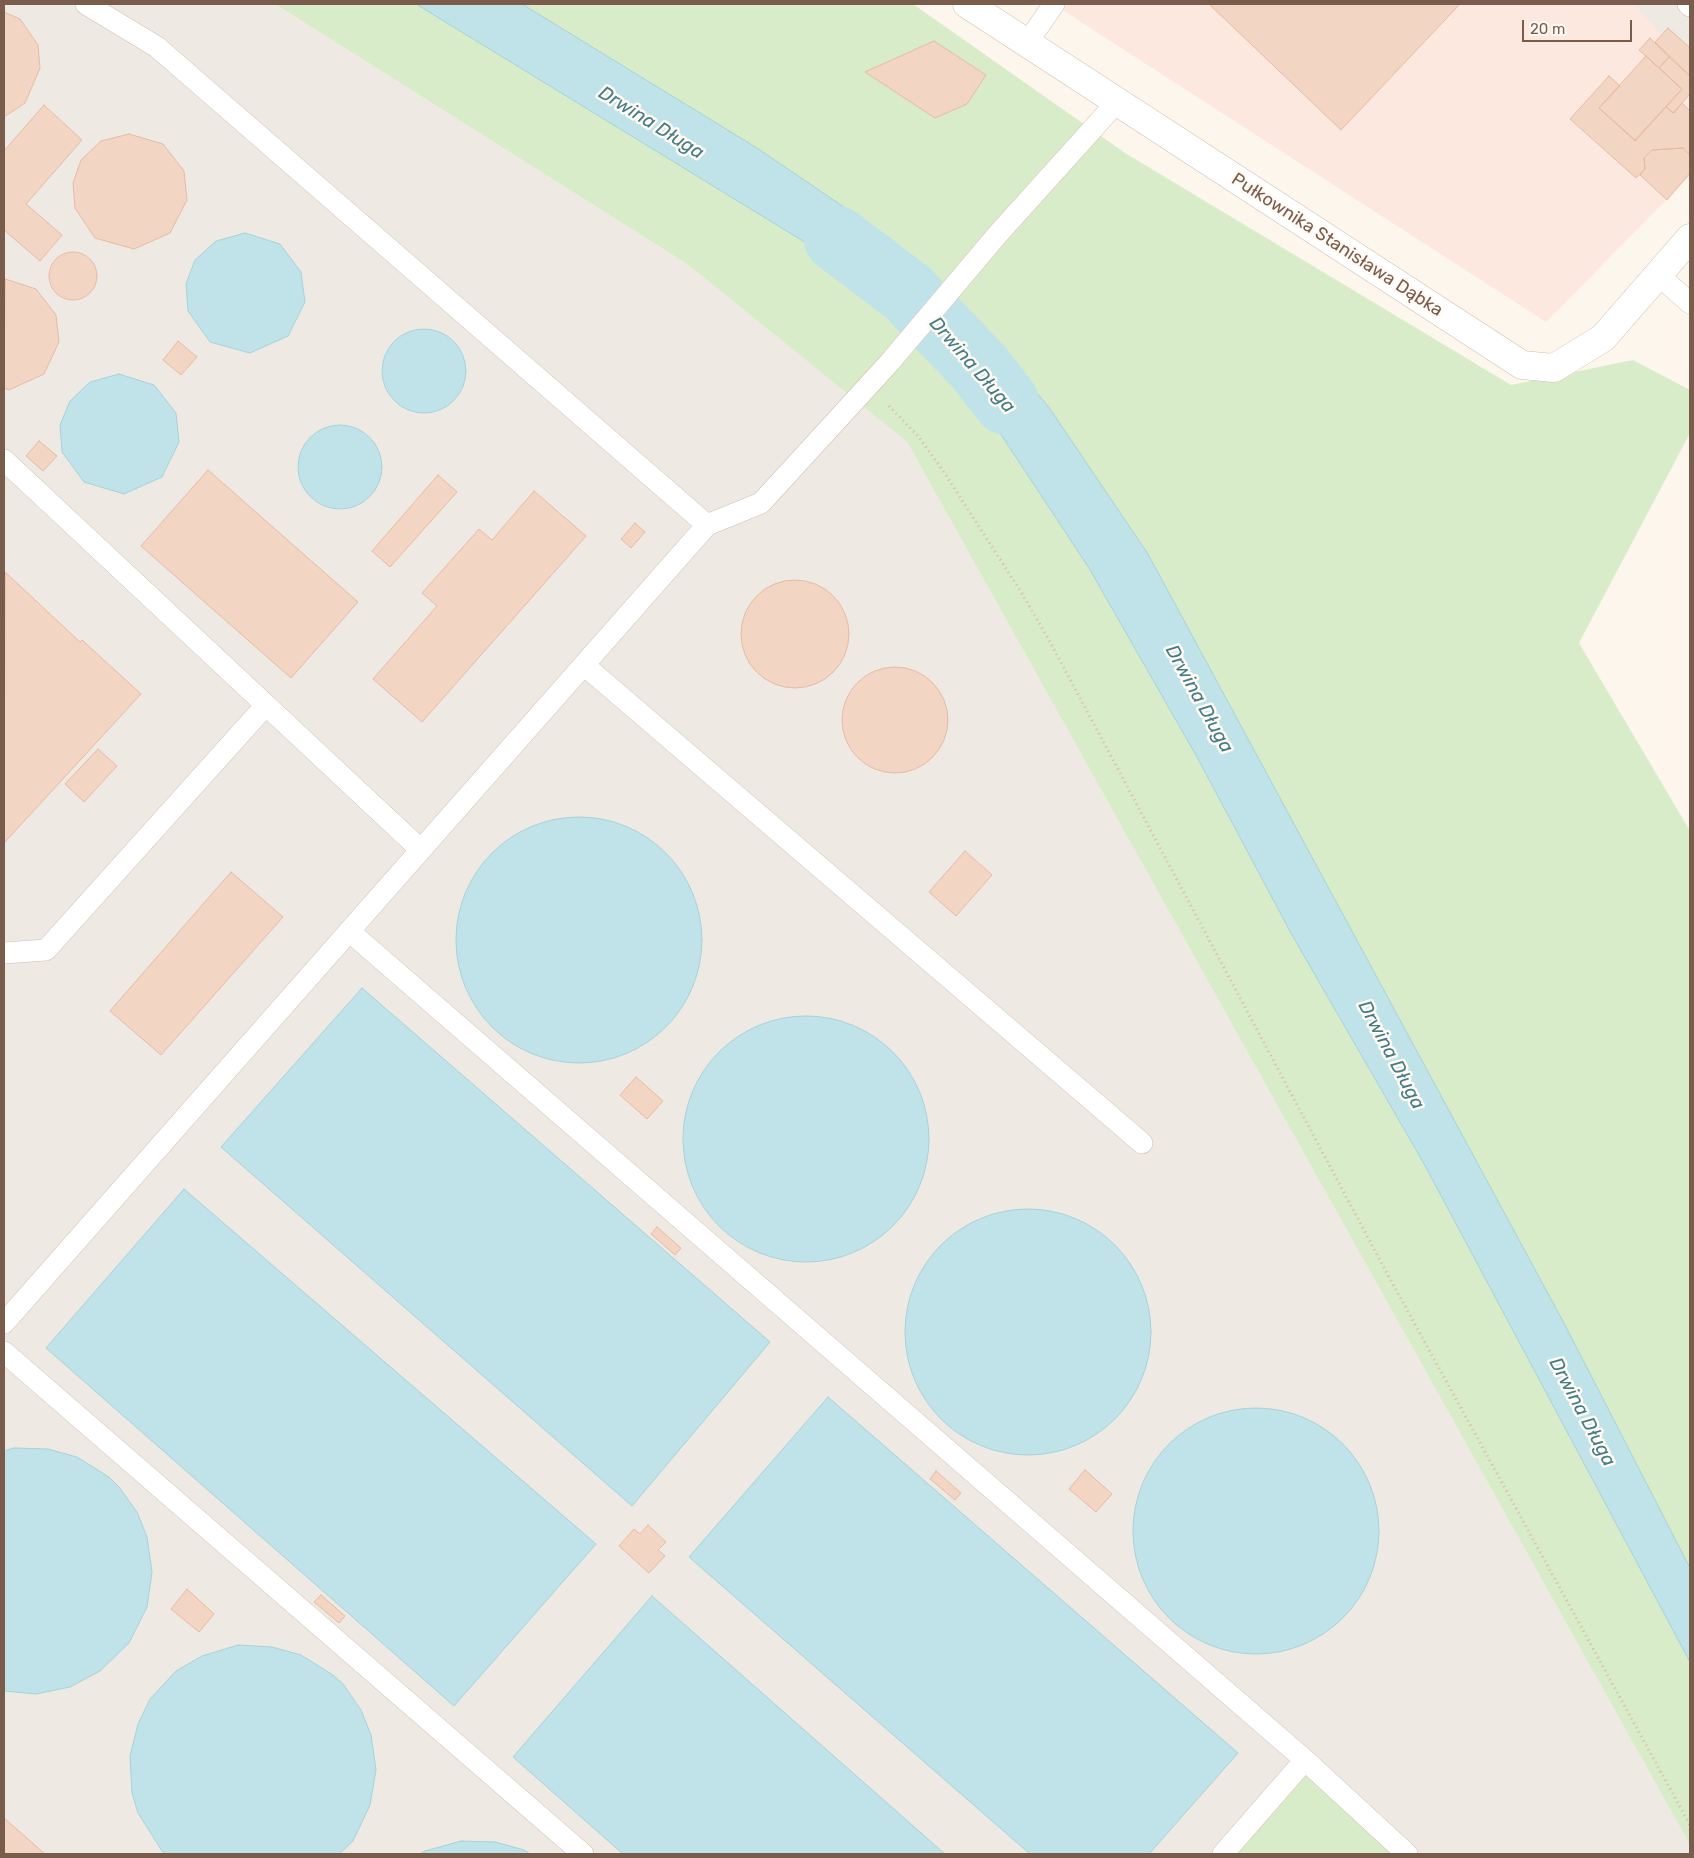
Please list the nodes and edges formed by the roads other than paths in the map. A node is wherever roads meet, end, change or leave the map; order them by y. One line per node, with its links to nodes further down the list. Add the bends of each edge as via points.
1 (86, 4): 10 (lane, via 157,47)
2 (967, 4): 4 (street, Pułkownika Stanisława Dąbka)
3 (1054, 4): 4 (lane)
4 (1027, 43): 5 (street, Pułkownika Stanisława Dąbka)
5 (1117, 102): 7 (street, Pułkownika Stanisława Dąbka, via 1522,365 1554,368 1603,338); 10 (lane, via 998,234 890,362 760,503)
6 (1690, 238): 7 (street, Pułkownika Stanisława Dąbka)
7 (1658, 275): 8 (lane)
8 (1690, 303)
9 (7, 469): 12 (lane)
10 (708, 525): 11 (lane)
11 (584, 665): 13 (lane); 16 (lane)
12 (266, 705): 13 (lane); 15 (lane, via 46,950)
13 (421, 850): 14 (lane)
14 (350, 931): 17 (lane); 19 (lane)
15 (4, 953)
16 (1142, 1143)
17 (4, 1323)
18 (4, 1352): 20 (lane)
19 (1305, 1760): 21 (lane); 22 (lane)
20 (583, 1854)
21 (1223, 1854)
22 (1408, 1854)

